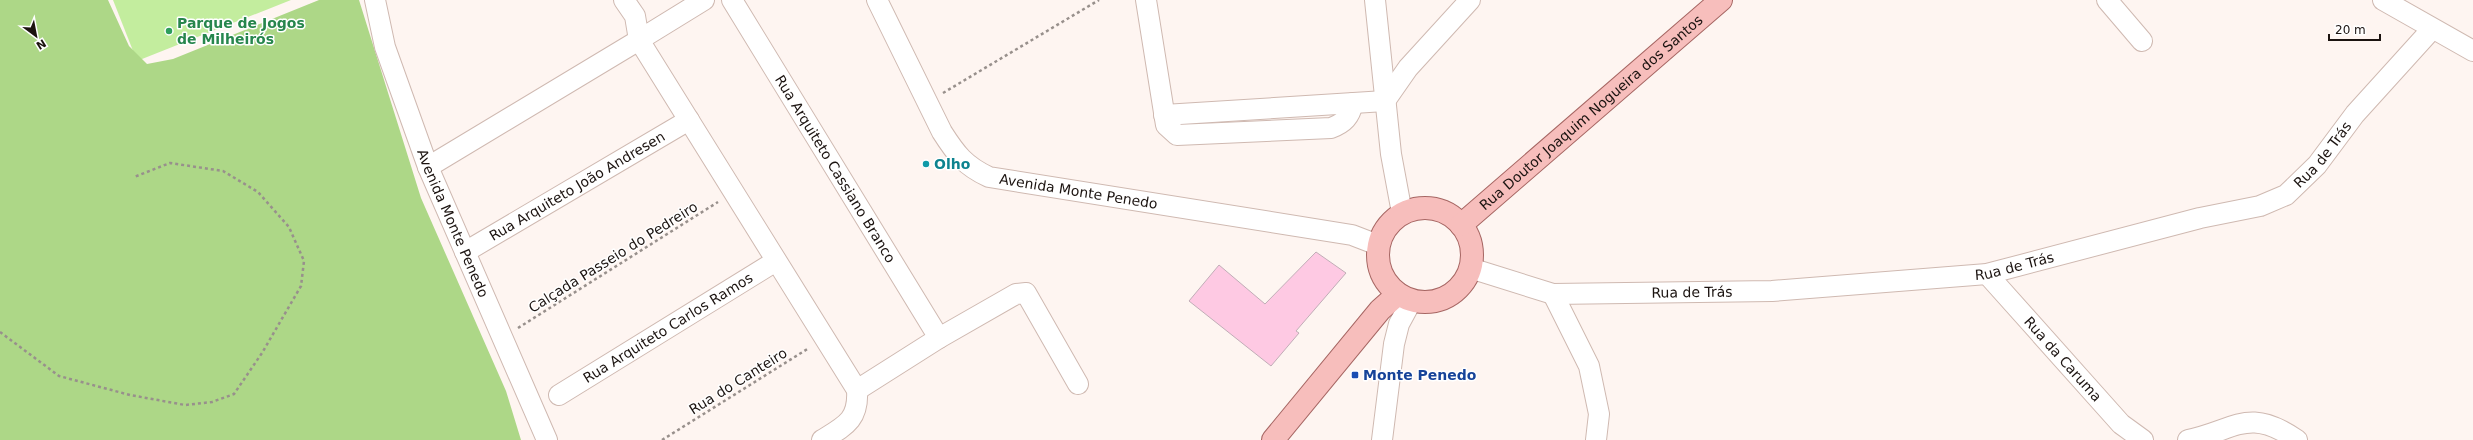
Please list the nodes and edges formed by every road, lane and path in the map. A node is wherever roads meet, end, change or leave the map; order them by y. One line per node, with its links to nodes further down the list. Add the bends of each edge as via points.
1 (375, 0): 20 (street, Avenida Monte Penedo, via 385,47)
2 (624, 0): 14 (street, via 635,16)
3 (704, 0): 14 (street)
4 (732, 0): 35 (street, Rua Arquiteto Cassiano Branco)
5 (876, 0): 18 (street, Avenida Monte Penedo)
6 (1099, 0): 18 (path)
7 (1146, 0): 17 (street, via 1164,115 1170,131 1177,135 1331,128 1342,124 1351,114 1353,103)
8 (1375, 0): 17 (street)
9 (1470, 0): 17 (street, via 1408,68)
10 (1721, 0): 24 (main road, Rua Doutor Joaquim Nogueira dos Santos)
11 (2107, 0): 15 (street)
12 (2383, 0): 13 (street)
13 (2432, 29): 16 (street); 29 (street, Rua de Trás, via 2355,114 2317,165 2286,195 2260,206 2200,218)
14 (639, 40): 19 (street); 20 (street)
15 (2142, 41)
16 (2473, 51)
17 (1385, 101): 23 (street)
18 (927, 102): 25 (street, Avenida Monte Penedo, via 955,153 972,169 989,177 1352,235)
19 (689, 120): 22 (street); 26 (street, Rua Arquiteto João Andresen)
20 (428, 167): 26 (street, Avenida Monte Penedo)
21 (134, 177): 32 (path, via 170,163 222,171 258,192 289,227 304,261 301,286 262,353 234,394 212,402 185,404 130,395 59,376)
22 (734, 192): 27 (street); 33 (path, Calçada Passeio do Pedreiro)
23 (1402, 213): 24 (main road, via 1415,208 1434,208 1452,216); 25 (main road, via 1387,226)
24 (1462, 225): 28 (main road, via 1471,245)
25 (1378, 245): 31 (main road, via 1377,257 1383,278)
26 (465, 252): 33 (street, Avenida Monte Penedo)
27 (776, 261): 34 (street); 38 (street, Rua Arquiteto Carlos Ramos)
28 (1470, 268): 30 (street, Rua de Trás); 31 (main road, via 1466,278 1452,293 1432,302)
29 (1987, 274): 30 (street, Rua de Trás, via 1772,291); 45 (street, Rua da Caruma, via 2121,424)
30 (1553, 294): 44 (street, via 1589,366 1599,414)
31 (1405, 297): 42 (main road, via 1380,310); 43 (street, via 1394,344)
32 (0, 332)
33 (503, 338): 39 (street, Avenida Monte Penedo)
34 (825, 338): 37 (street); 40 (path, Rua do Canteiro)
35 (939, 338): 36 (street, via 1016,294 1026,293); 37 (street)
36 (1078, 384)
37 (857, 390): 41 (street, via 858,403 854,416 843,427)
38 (559, 395)
39 (547, 440)
40 (662, 440)
41 (822, 440)
42 (1273, 440)
43 (1382, 440)
44 (1596, 440)
45 (2143, 440)
46 (2188, 440): 47 (street, via 2237,423 2262,423 2281,429)
47 (2297, 440)

